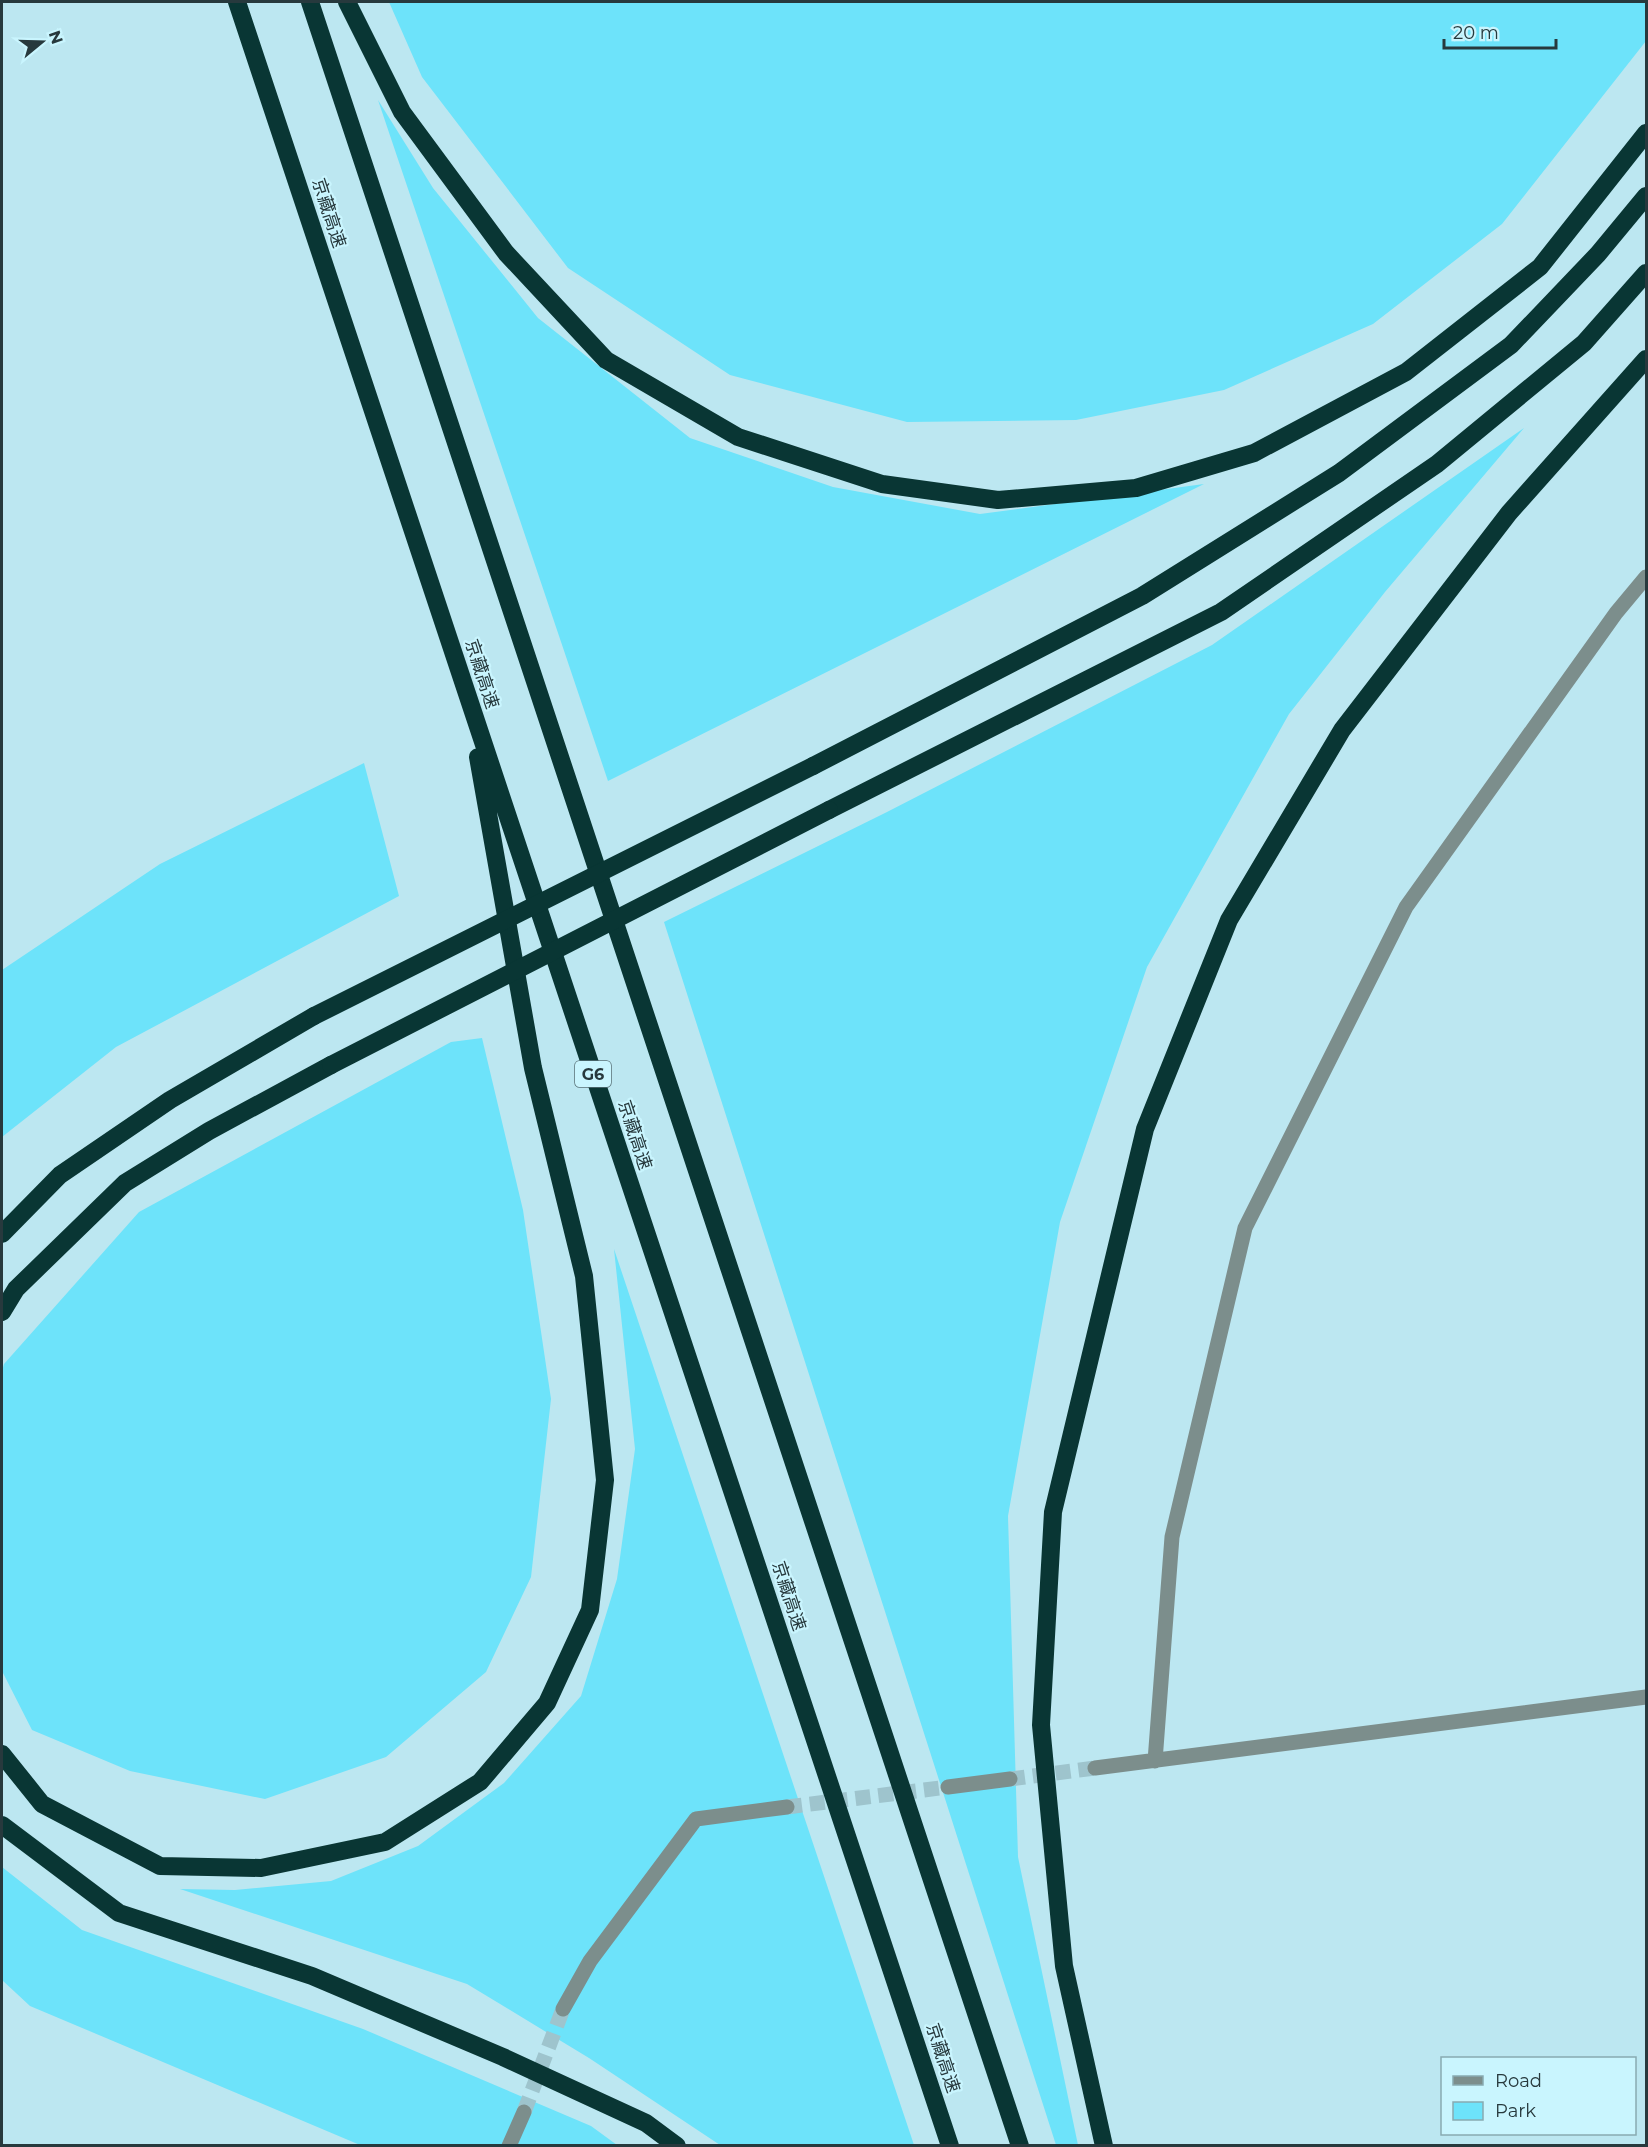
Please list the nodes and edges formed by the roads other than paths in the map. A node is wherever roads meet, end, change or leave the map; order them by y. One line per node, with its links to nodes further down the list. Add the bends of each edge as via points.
1 (237, 2): 9 (highway, 京藏高速 / G6)
2 (309, 2): 25 (highway)
3 (347, 2): 4 (highway, via 409,122 506,253 606,360 738,437 882,484 998,501 1137,488 1254,453 1406,372 1540,267)
4 (1647, 133)
5 (1647, 196): 10 (highway, bridge, via 1511,345 1339,473 1142,596 314,1016 170,1100 60,1175)
6 (1647, 273): 11 (highway, bridge, via 1584,343 1437,464 1221,612 331,1065 209,1131 125,1183 16,1289)
7 (1647, 359): 26 (highway, via 1509,513 1342,730 1229,920 1145,1129 1053,1512 1041,1725 1064,1966)
8 (1647, 577): 14 (lane, via 1609,623 1406,907 1245,1228 1172,1537)
9 (467, 696): 13 (highway, via 533,1068 584,1276 605,1480 590,1610 546,1703 480,1782 385,1842 261,1868 160,1866 42,1804); 24 (highway, 京藏高速 / G6)
10 (2, 1234)
11 (2, 1312)
12 (1647, 1697): 14 (lane)
13 (2, 1754)
14 (1155, 1761): 15 (lane)
15 (1095, 1768)
16 (1010, 1779): 17 (lane)
17 (948, 1787)
18 (787, 1807): 20 (lane, via 696,1819 590,1961)
19 (2, 1824): 23 (highway, via 119,1913 312,1976 636,2118)
20 (563, 2009)
21 (524, 2112): 22 (lane)
22 (509, 2145)
23 (676, 2145)
24 (950, 2145)
25 (1020, 2145)
26 (1104, 2145)

